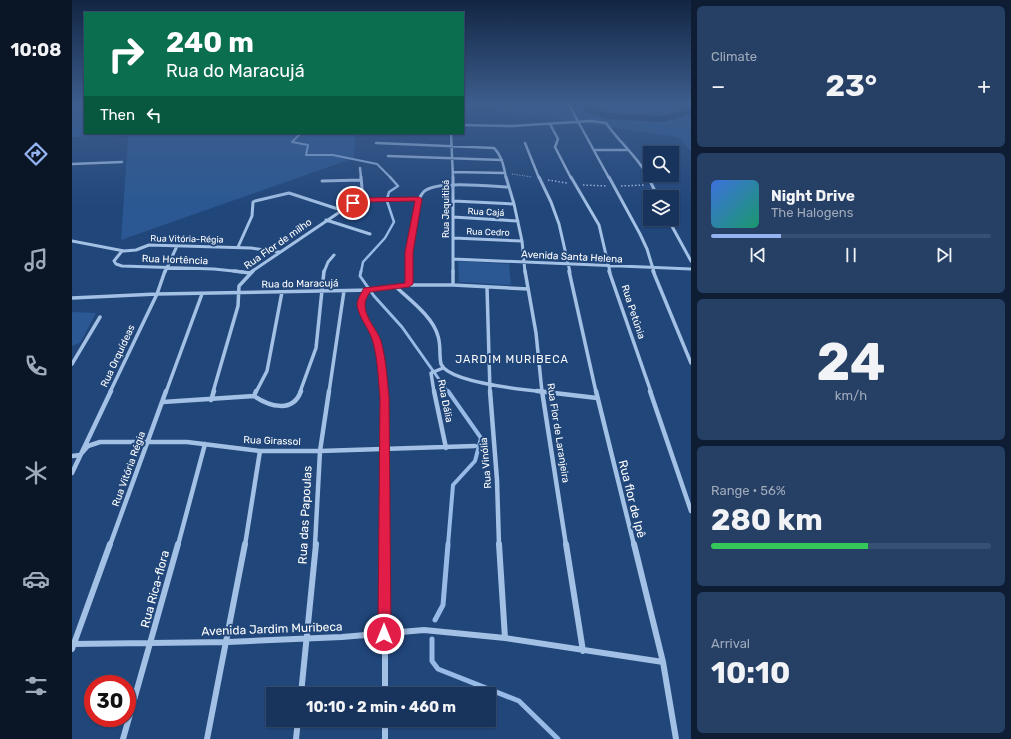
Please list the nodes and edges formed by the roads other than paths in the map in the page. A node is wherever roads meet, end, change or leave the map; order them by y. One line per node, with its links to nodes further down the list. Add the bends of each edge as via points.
1 (451, 137): 7 (street, Rua Jequitibá)
2 (557, 137): 45 (street, Rua Petúnia, via 555,147 599,225)
3 (586, 137): 8 (street)
4 (618, 137): 9 (street)
5 (376, 143): 7 (street)
6 (525, 143): 44 (street, Rua flor de Ipê, via 556,215)
7 (451, 146): 11 (street, Rua Jequitibá); 12 (street, Rua Flor de Laranjeira, via 495,149)
8 (594, 150): 9 (street); 47 (street, via 647,249)
9 (628, 150): 22 (street, via 643,168)
10 (388, 156): 11 (street)
11 (452, 158): 12 (street); 16 (street, Rua Jequitibá)
12 (502, 160): 17 (street, Rua Flor de Laranjeira)
13 (122, 162): 14 (street)
14 (72, 164)
15 (360, 168): 18 (street)
16 (453, 172): 17 (street); 20 (street, Rua Jequitibá)
17 (505, 173): 21 (street, Rua Flor de Laranjeira)
18 (361, 180): 19 (street); 24 (street)
19 (322, 181)
20 (454, 186): 21 (street); 23 (street, via 431,187 425,190); 25 (street, Rua Jequitibá)
21 (508, 187): 26 (street, Rua Flor de Laranjeira)
22 (654, 190)
23 (419, 199): 24 (street, Rua Flor de milho); 50 (street, via 409,252)
24 (362, 200): 27 (street, Rua Flor de milho)
25 (454, 201): 26 (street); 28 (street, Rua Jequitibá)
26 (514, 204): 30 (street, Rua Flor de Laranjeira)
27 (341, 210): 29 (street, Rua Flor de milho); 37 (street, via 291,193 253,202 252,216)
28 (454, 217): 30 (street, Rua Cajá); 33 (street, Rua Jequitibá)
29 (326, 220): 32 (street, Rua Flor de milho); 39 (street, Rua Flor de milho)
30 (518, 221): 35 (street, Rua Flor de Laranjeira)
31 (672, 226): 42 (street)
32 (370, 234)
33 (454, 238): 35 (street, Rua Cedro); 41 (street, Rua Jequitibá)
34 (72, 241): 38 (street, Rua Vitória-Régia, via 85,241)
35 (522, 241): 43 (street, Rua Flor de Laranjeira)
36 (177, 246): 37 (street, Rua Vitória-Régia); 38 (street, Rua Vitória-Régia, via 149,245 135,251); 46 (street, Rua Orquídeas)
37 (238, 247): 39 (street, Rua Vitória-Régia)
38 (122, 251): 46 (street, Rua Hortência, via 114,261 116,264)
39 (280, 252): 49 (street, Rua Flor de milho)
40 (334, 255): 56 (street, via 324,270)
41 (453, 259): 43 (street, Avenida Santa Helena); 51 (street, Rua Jequitibá)
42 (691, 261)
43 (523, 262): 44 (street, Avenida Santa Helena); 54 (street, Rua Flor de Laranjeira)
44 (567, 264): 45 (street, Avenida Santa Helena); 70 (street, Rua flor de Ipê)
45 (608, 266): 47 (street, Avenida Santa Helena); 83 (street, Rua Petúnia)
46 (166, 268): 49 (street, Rua Hortência); 60 (street, Rua Orquídeas)
47 (652, 268): 48 (street, Avenida Santa Helena); 64 (street)
48 (691, 269)
49 (250, 273): 59 (street, Rua Flor de milho, via 239,286)
50 (409, 284): 51 (street, Rua do Maracujá); 52 (street, Rua do Maracujá)
51 (453, 285): 53 (street, Rua do Maracujá)
52 (396, 287): 55 (street, Rua do Maracujá); 66 (street, Rua Dália, via 434,327 438,335)
53 (487, 287): 54 (street, Rua do Maracujá); 67 (street, Rua Vinólia)
54 (528, 289): 68 (street, Rua Flor de Laranjeira, via 536,333)
55 (369, 290): 57 (street, Rua do Maracujá); 76 (street, via 361,304 374,333 381,360)
56 (322, 291): 57 (street, Rua do Maracujá); 58 (street, Rua do Maracujá); 69 (street, via 316,348 299,396 286,407 266,403)
57 (344, 291): 79 (street, Rua das Papoulas)
58 (282, 292): 59 (street, Rua do Maracujá); 69 (street, via 267,371)
59 (239, 293): 61 (street, Rua do Maracujá); 71 (street, Rua Flor de milho, via 238,306)
60 (157, 294): 61 (street, Rua do Maracujá); 62 (street, Rua do Maracujá); 80 (street, Rua Orquídeas)
61 (202, 294): 72 (street, Rua Vitória Régia)
62 (72, 298)
63 (100, 317): 65 (street)
64 (691, 363)
65 (72, 364)
66 (443, 368): 67 (street, via 449,374); 77 (street, Rua Dália, via 431,373)
67 (489, 384): 68 (street); 86 (street, Rua Vinólia)
68 (542, 392): 70 (street); 90 (street, Rua Flor de Laranjeira)
69 (254, 396): 71 (street)
70 (598, 398): 91 (street, Rua flor de Ipê)
71 (211, 400): 72 (street)
72 (163, 402): 73 (street, Rua Vitória Régia)
73 (148, 442): 74 (street, Rua Girassol); 80 (street, Rua Girassol, via 100,442 88,446); 89 (street, Rua Vitória Régia)
74 (205, 444): 78 (street, Rua Girassol); 88 (street, Rua Rica-flora)
75 (476, 446): 77 (street, Rua Girassol)
76 (385, 448): 77 (street, Rua Girassol); 79 (street, Rua Girassol); 84 (street)
77 (446, 448)
78 (260, 451): 79 (street, Rua Girassol); 87 (street)
79 (320, 451): 85 (street, Rua das Papoulas, via 317,529)
80 (80, 455): 81 (street, Rua Girassol); 82 (street, Rua Orquídeas)
81 (72, 456)
82 (72, 473)
83 (691, 511)
84 (384, 634): 85 (street, Avenida Jardim Muribeca); 86 (street, Avenida Jardim Muribeca, via 424,630); 93 (street)
85 (308, 638): 87 (street, Avenida Jardim Muribeca); 92 (street, Rua das Papoulas)
86 (505, 638): 90 (street, Avenida Jardim Muribeca)
87 (228, 642): 88 (street, Avenida Jardim Muribeca); 97 (street)
88 (151, 644): 89 (street, Avenida Jardim Muribeca); 96 (street, Rua Rica-flora)
89 (73, 646)
90 (583, 651): 91 (street, Avenida Jardim Muribeca)
91 (662, 662): 100 (street, Rua flor de Ipê)
92 (302, 687)
93 (385, 687)
94 (297, 727): 98 (street)
95 (385, 727): 99 (street)
96 (123, 739)
97 (207, 739)
98 (296, 739)
99 (385, 739)
100 (676, 739)

